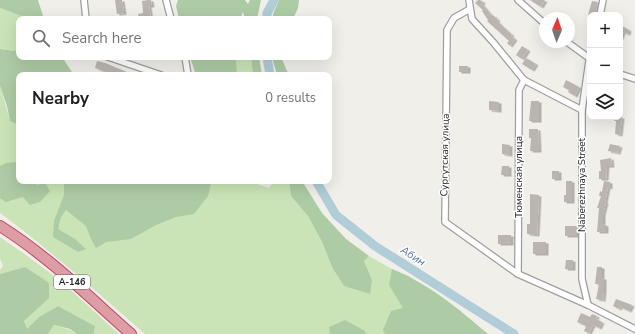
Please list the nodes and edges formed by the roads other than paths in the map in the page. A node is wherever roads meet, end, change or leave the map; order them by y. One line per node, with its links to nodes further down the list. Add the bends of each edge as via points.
1 (84, 0): 10 (street)
2 (166, 0): 11 (street)
3 (469, 0): 8 (street)
4 (518, 0): 7 (street)
5 (528, 0): 7 (street)
6 (603, 0): 9 (street)
7 (525, 7): 12 (street)
8 (470, 9): 22 (street, via 472,19); 25 (street, Сургутская улица, via 454,18 447,30 445,222)
9 (601, 12)
10 (86, 16)
11 (170, 16)
12 (539, 19)
13 (574, 48): 14 (street, Naberezhnaya Street)
14 (587, 58)
15 (117, 60): 17 (street)
16 (186, 60): 18 (street)
17 (152, 72)
18 (188, 72)
19 (587, 74): 23 (street, Naberezhnaya Street)
20 (623, 75): 21 (street)
21 (635, 79)
22 (524, 80): 23 (street); 25 (street, Тюменская улица, via 519,90)
23 (582, 110): 26 (street, Naberezhnaya Street, via 582,279)
24 (0, 226): 28 (highway, А-146, via 59,270)
25 (518, 274): 26 (street)
26 (588, 305): 27 (street)
27 (635, 327)
28 (131, 334)

